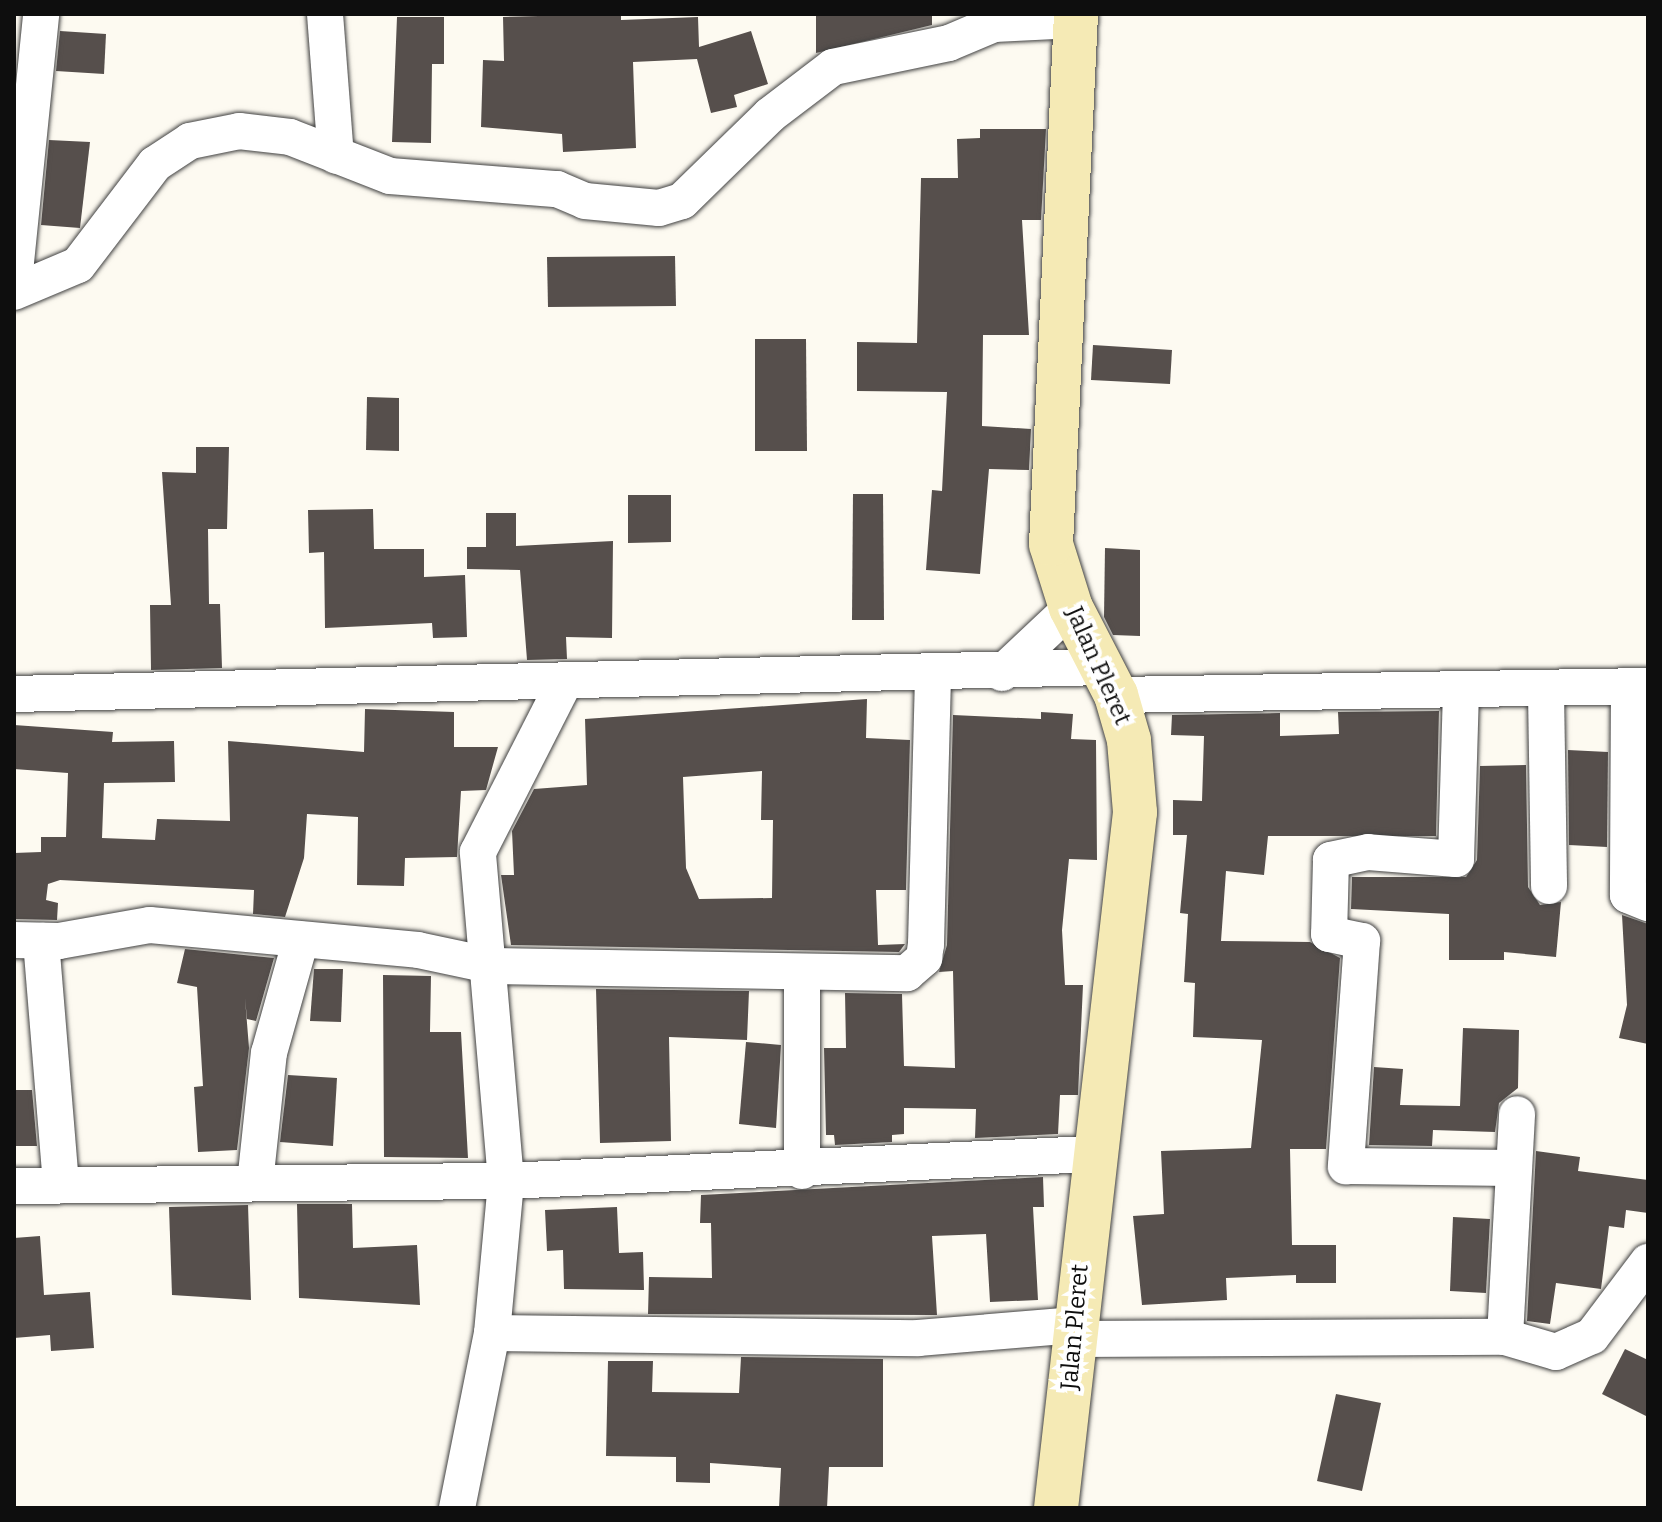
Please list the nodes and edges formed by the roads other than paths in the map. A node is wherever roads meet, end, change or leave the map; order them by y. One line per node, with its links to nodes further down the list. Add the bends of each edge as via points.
1 (41, 14): 6 (street)
2 (325, 14): 5 (street)
3 (1076, 17): 4 (street); 8 (main road, Jalan Pleret, via 1051,544)
4 (943, 28): 5 (street, via 833,67 770,115 682,201 659,208 585,201 557,189 390,176)
5 (336, 156): 7 (street, via 290,137 239,131 190,141 155,164 78,265)
6 (14, 282)
7 (14, 292)
8 (1071, 608): 10 (street); 12 (main road, Jalan Pleret)
9 (933, 673): 10 (street); 11 (street); 22 (street, via 924,958 907,973)
10 (1002, 673): 12 (street)
11 (565, 681): 16 (street); 21 (street, via 478,852)
12 (1108, 681): 14 (street); 24 (main road, Jalan Pleret, via 1129,740 1135,812)
13 (1638, 686): 15 (street); 18 (street, via 1628,895)
14 (1461, 691): 15 (street); 25 (street, via 1456,859 1368,852 1333,853 1331,860 1329,934 1362,941 1346,1166)
15 (1546, 692): 17 (street)
16 (14, 694)
17 (1549, 886)
18 (1648, 903)
19 (301, 939): 20 (street, via 150,925); 21 (street, via 418,950); 28 (street, via 269,1053)
20 (27, 940): 29 (street)
21 (493, 966): 22 (street); 27 (street)
22 (802, 972): 26 (street)
23 (1517, 1114): 25 (street)
24 (1091, 1154): 26 (street); 32 (main road, Jalan Pleret)
25 (1514, 1168): 34 (street)
26 (802, 1171): 27 (street)
27 (506, 1181): 28 (street); 33 (street)
28 (255, 1183): 29 (street)
29 (61, 1185): 30 (street)
30 (14, 1186)
31 (1648, 1262): 34 (street, via 1584,1344 1556,1352)
32 (1075, 1332): 33 (street, via 918,1338); 34 (street); 36 (main road, Jalan Pleret)
33 (492, 1333): 35 (street)
34 (1505, 1337)
35 (457, 1508)
36 (1056, 1508)

